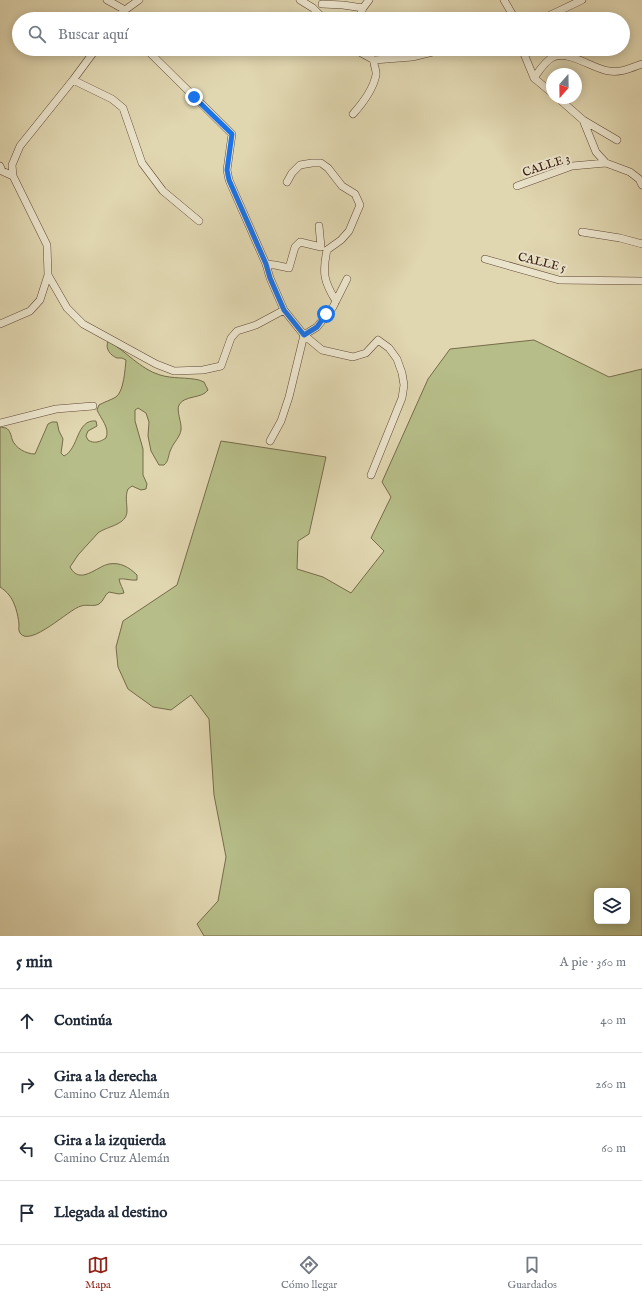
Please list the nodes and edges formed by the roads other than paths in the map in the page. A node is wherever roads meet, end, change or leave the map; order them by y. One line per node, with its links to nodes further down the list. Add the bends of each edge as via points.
1 (107, 0): 10 (street)
2 (139, 0): 11 (street)
3 (300, 0): 8 (street)
4 (369, 0): 9 (street)
5 (504, 0): 14 (street)
6 (582, 0): 15 (street)
7 (322, 2): 8 (street); 9 (street)
8 (313, 8): 12 (street)
9 (363, 8): 13 (street)
10 (118, 12)
11 (126, 12)
12 (317, 12)
13 (362, 12)
14 (511, 12)
15 (557, 12)
16 (91, 56): 24 (street)
17 (153, 56): 41 (street, via 232,134 227,170 229,180)
18 (367, 56): 21 (street)
19 (416, 56): 21 (street)
20 (525, 56): 23 (street)
21 (374, 60): 27 (street, via 377,74 372,88)
22 (642, 64): 23 (street, via 627,70 610,72 572,57 557,56 552,57)
23 (534, 78): 25 (street)
24 (73, 80): 32 (street, via 20,146 12,165); 36 (street, via 112,99 123,108 142,163 163,191)
25 (546, 88)
26 (565, 104): 28 (street)
27 (353, 114)
28 (583, 120): 29 (street); 30 (street, via 596,152)
29 (617, 140)
30 (606, 163): 34 (street, via 630,172); 35 (street, CALLE 3, via 572,166)
31 (0, 166): 32 (street, via 2,171)
32 (12, 176): 42 (street, via 47,245)
33 (287, 182): 45 (street, via 300,165 321,163 342,186 355,194 360,205 349,230 327,250 324,275 328,289)
34 (642, 185)
35 (517, 186)
36 (199, 221)
37 (319, 226): 41 (street, via 321,247 300,242 294,248 289,268)
38 (582, 232): 39 (street)
39 (642, 244)
40 (486, 259): 44 (street, CALLE 5, via 559,280)
41 (266, 264): 46 (street)
42 (48, 275): 46 (street, via 67,308 83,324 156,364 174,371 203,370 221,366 231,338 237,331 256,325); 47 (street, via 40,300 30,311)
43 (347, 279): 45 (street)
44 (642, 281)
45 (336, 301): 48 (street, via 317,327)
46 (284, 310): 48 (street)
47 (0, 324)
48 (304, 335): 51 (street, via 289,397 281,421); 52 (street, via 322,350 353,356 366,353 378,340 389,348 397,359 404,385 402,398)
49 (93, 406): 50 (street, via 56,409)
50 (0, 423)
51 (270, 441)
52 (371, 474)

